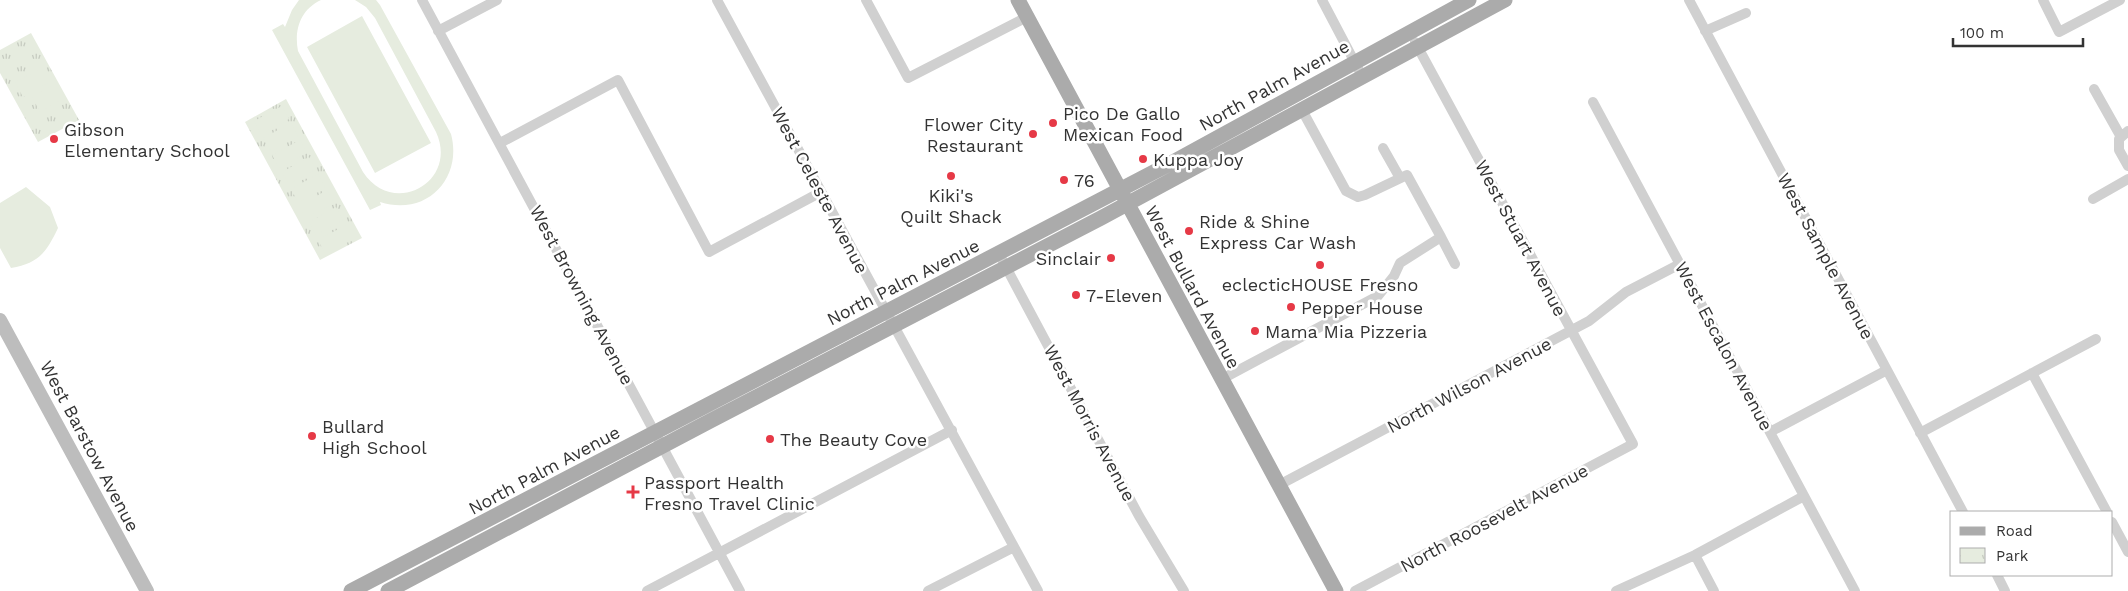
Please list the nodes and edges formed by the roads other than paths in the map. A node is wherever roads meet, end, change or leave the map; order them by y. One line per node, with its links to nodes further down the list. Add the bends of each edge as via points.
1 (422, 0): 15 (street, West Browning Avenue)
2 (497, 0): 15 (street)
3 (717, 0): 32 (street, West Celeste Avenue)
4 (866, 0): 13 (street, via 908,78)
5 (1018, 0): 13 (main road, West Bullard Avenue)
6 (1322, 0): 18 (street)
7 (1469, 0): 16 (main road, North Palm Avenue)
8 (1505, 0): 17 (main road, North Palm Avenue)
9 (1689, 0): 14 (street, West Sample Avenue)
10 (2043, 0): 11 (street, via 2059,32)
11 (2120, 0)
12 (1746, 13): 14 (street)
13 (1027, 17): 31 (main road, West Bullard Avenue)
14 (1706, 30): 44 (street, West Sample Avenue)
15 (438, 31): 25 (street, West Browning Avenue)
16 (1410, 32): 17 (street, West Stuart Avenue); 18 (main road, North Palm Avenue)
17 (1417, 46): 19 (main road, North Palm Avenue); 42 (street, West Stuart Avenue)
18 (1354, 61): 19 (street); 21 (main road, North Palm Avenue)
19 (1362, 76): 23 (main road, North Palm Avenue)
20 (2094, 89): 24 (street)
21 (1303, 90): 26 (main road, via 1276,114 1234,138); 31 (main road, North Palm Avenue)
22 (1593, 102): 38 (street, West Escalon Avenue)
23 (1302, 110): 26 (main road, North Palm Avenue); 29 (street, via 1341,184 1351,195 1365,195)
24 (2124, 134): 28 (street, via 2119,150)
25 (500, 143): 32 (street, via 618,80 709,252); 50 (street, West Browning Avenue)
26 (1232, 148): 34 (main road, North Palm Avenue)
27 (1384, 148): 29 (street)
28 (2128, 166)
29 (1400, 178): 35 (street, via 1407,175)
30 (2128, 179): 33 (street)
31 (1120, 190): 34 (main road, West Bullard Avenue); 36 (main road, North Palm Avenue)
32 (821, 192): 39 (street, West Celeste Avenue)
33 (2094, 199)
34 (1128, 204): 36 (main road, North Palm Avenue); 46 (main road, West Bullard Avenue)
35 (1441, 237): 37 (street); 46 (street, via 1400,263 1378,296)
36 (1003, 260): 39 (main road, North Palm Avenue); 41 (main road, North Palm Avenue); 71 (street, West Morris Avenue, via 1139,516)
37 (1456, 264)
38 (1680, 264): 42 (street, North Wilson Avenue, via 1626,292 1599,315); 48 (street, West Escalon Avenue)
39 (886, 312): 41 (street, West Celeste Avenue); 50 (main road, North Palm Avenue)
40 (0, 320): 64 (street, West Barstow Avenue)
41 (895, 326): 47 (street, West Celeste Avenue); 50 (main road, North Palm Avenue)
42 (1572, 331): 51 (street, West Stuart Avenue); 52 (street, North Wilson Avenue)
43 (2096, 339): 45 (street)
44 (1887, 370): 48 (street); 49 (street, West Sample Avenue)
45 (2032, 373): 49 (street); 55 (street)
46 (1222, 379): 52 (main road, West Bullard Avenue)
47 (952, 430): 58 (street, West Celeste Avenue); 60 (street)
48 (1770, 432): 53 (street, West Escalon Avenue)
49 (1920, 432): 54 (street, West Sample Avenue)
50 (659, 439): 57 (main road, North Palm Avenue); 60 (street, West Browning Avenue); 62 (main road, North Palm Avenue)
51 (1633, 444): 73 (street, North Roosevelt Avenue)
52 (1279, 485): 72 (main road, West Bullard Avenue)
53 (1804, 496): 61 (street); 76 (street, West Escalon Avenue)
54 (1962, 511)
55 (2105, 511)
56 (2113, 524): 59 (street)
57 (447, 542): 62 (street); 65 (main road, North Palm Avenue)
58 (1014, 546): 69 (street); 70 (street, West Celeste Avenue)
59 (2128, 552)
60 (719, 553): 67 (street); 68 (street, West Browning Avenue)
61 (1695, 555): 74 (street); 75 (street)
62 (455, 557): 66 (main road, North Palm Avenue)
63 (1998, 576): 77 (street)
64 (146, 591)
65 (351, 591)
66 (388, 591)
67 (647, 591)
68 (740, 591)
69 (928, 591)
70 (1038, 591)
71 (1184, 591)
72 (1336, 591)
73 (1355, 591)
74 (1616, 591)
75 (1714, 591)
76 (1855, 591)
77 (2006, 591)

